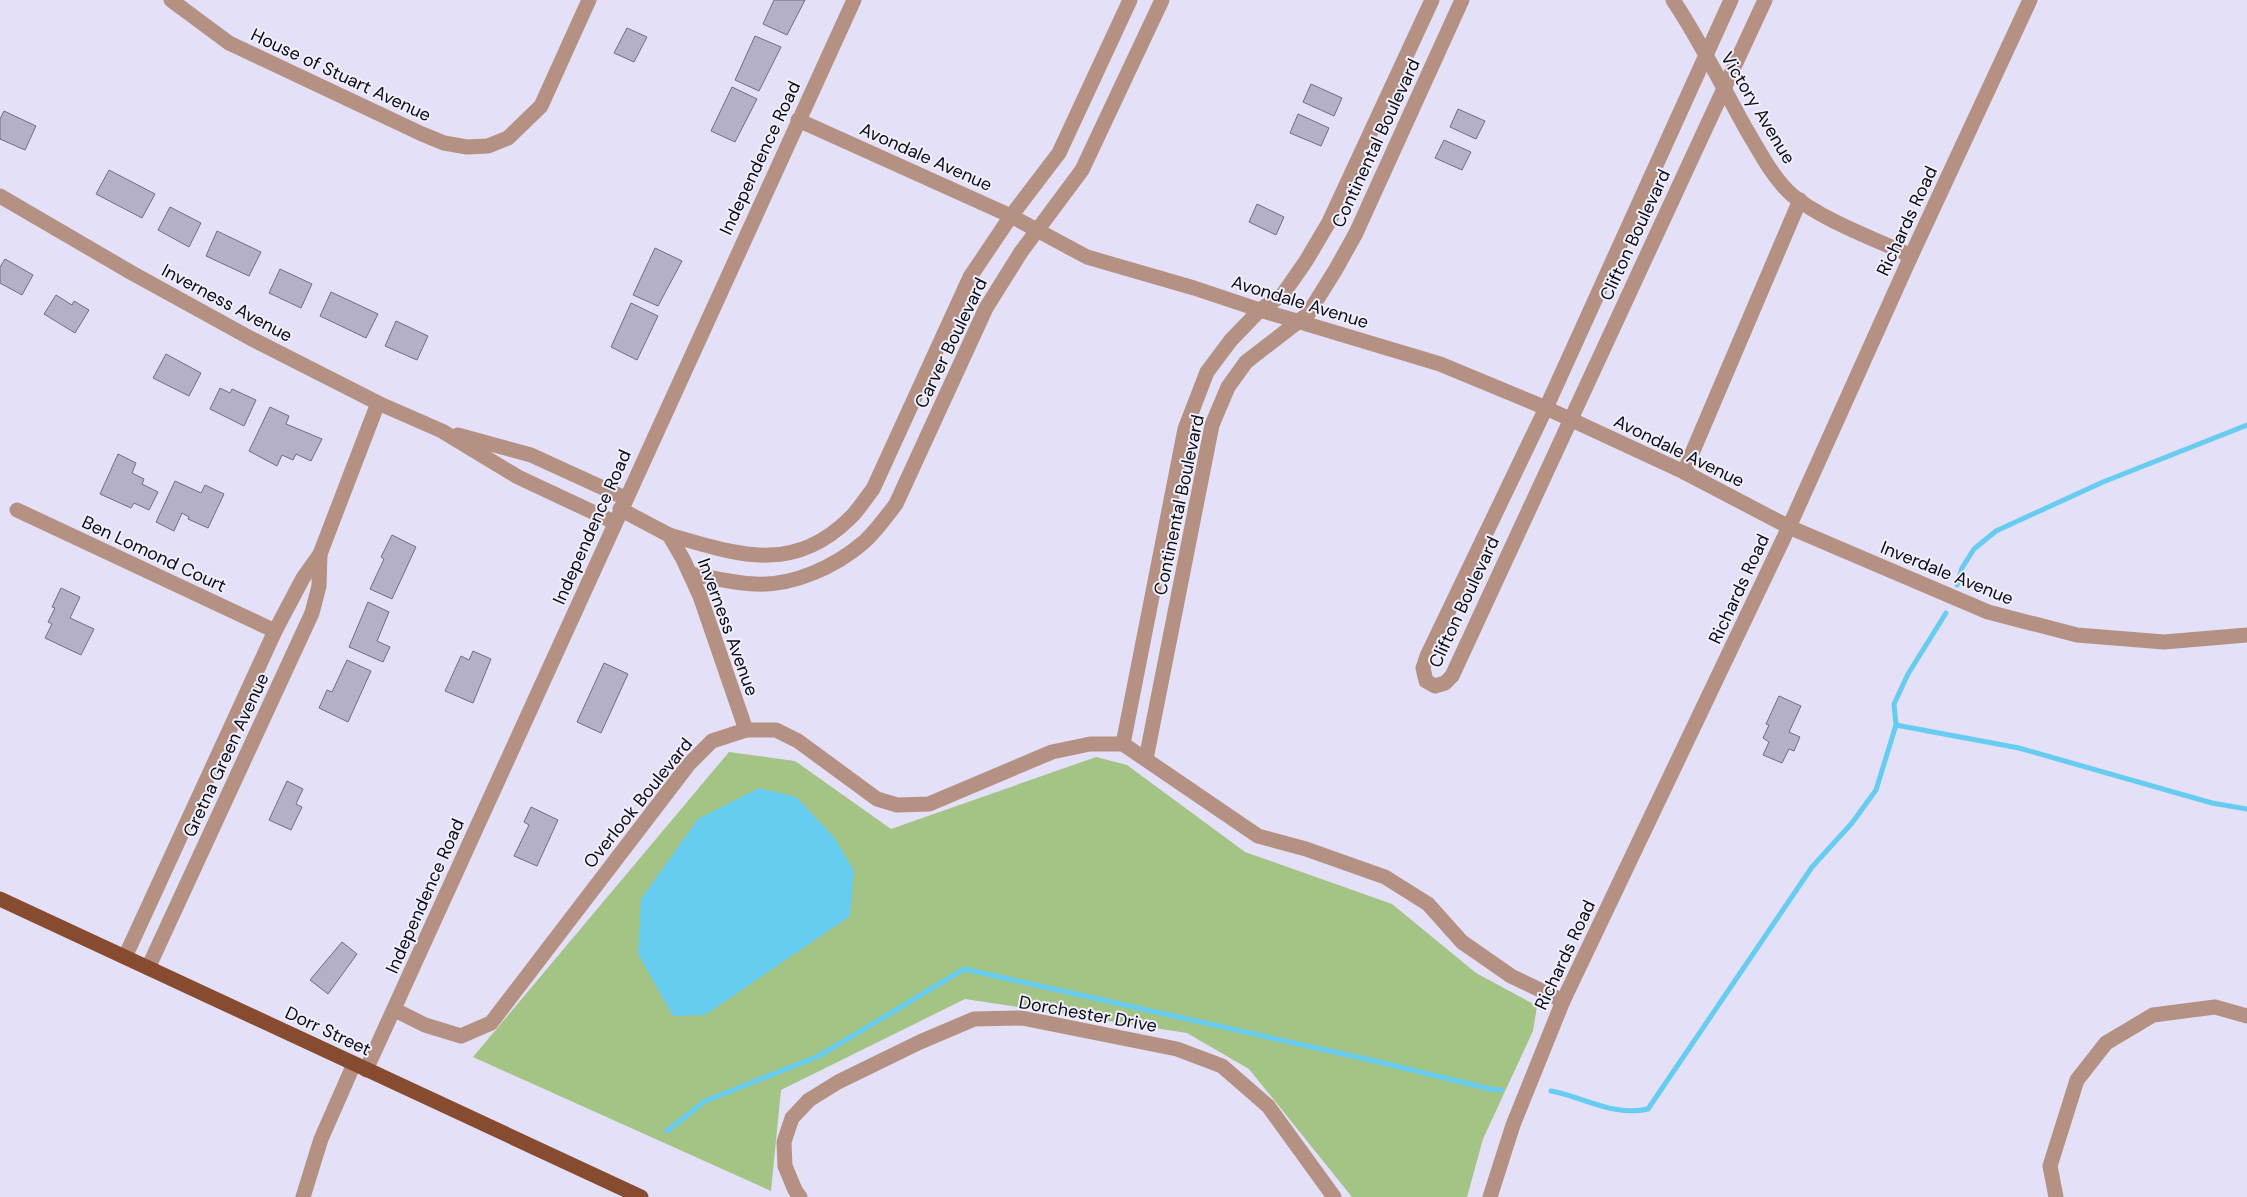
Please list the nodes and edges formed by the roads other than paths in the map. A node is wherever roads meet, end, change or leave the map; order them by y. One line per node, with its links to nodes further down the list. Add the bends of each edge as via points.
1 (171, 0): 2 (street, House of Stuart Avenue, via 229,43 422,134 444,143 467,147 488,146 508,138 541,106)
2 (589, 0)
3 (854, 0): 14 (street, Independence Road)
4 (1130, 0): 17 (street, Carver Boulevard, via 1060,153)
5 (1162, 0): 18 (street, Carver Boulevard, via 1082,170)
6 (1432, 0): 20 (street, Continental Boulevard, via 1329,222 1283,294)
7 (1462, 0): 21 (street, Continental Boulevard, via 1356,232 1319,297 1308,314)
8 (1673, 0): 12 (street, Victory Avenue, via 1694,31)
9 (1731, 0): 12 (street, Clifton Boulevard)
10 (1764, 0): 13 (street, Clifton Boulevard)
11 (2030, 0): 19 (street, Richards Road)
12 (1705, 56): 13 (street, Victory Avenue); 23 (street, Clifton Boulevard)
13 (1724, 89): 16 (street, Victory Avenue, via 1768,167); 24 (street, Clifton Boulevard)
14 (798, 120): 17 (street, Avondale Avenue); 28 (street, Independence Road)
15 (0, 196): 22 (street, Inverness Avenue, via 250,338)
16 (1800, 200): 19 (street, Victory Avenue, via 1823,215); 26 (street)
17 (1011, 216): 18 (street, Avondale Avenue); 30 (street, Carver Boulevard, via 970,277 873,489 850,519 819,543 780,556 734,553)
18 (1038, 230): 20 (street, Avondale Avenue, via 1087,257); 32 (street, Carver Boulevard, via 1020,252 986,308 896,504 864,542 838,562 784,582 755,584)
19 (1911, 256): 29 (street, Richards Road)
20 (1260, 310): 21 (street, Avondale Avenue); 40 (street, Continental Boulevard, via 1231,340 1207,372 1185,428)
21 (1298, 322): 23 (street, Avondale Avenue, via 1440,364); 41 (street, Continental Boulevard, via 1246,362 1228,387 1212,425)
22 (378, 403): 25 (street, Inverness Avenue); 31 (street, Gretna Green Avenue)
23 (1546, 408): 24 (street, Avondale Avenue); 24 (street, Clifton Boulevard, via 1427,656 1423,668 1426,681 1435,686 1452,676)
24 (1570, 418): 26 (street, Avondale Avenue)
25 (442, 431): 28 (street, Inverness Avenue, via 518,478); 28 (street, Inverness Avenue, via 531,455)
26 (1684, 472): 29 (street, Avondale Avenue)
27 (17, 510): 35 (street, Ben Lomond Court)
28 (620, 510): 30 (street, Inverness Avenue); 46 (street, Independence Road)
29 (1789, 527): 36 (street, Inverdale Avenue, via 1931,589 2008,618 2077,635 2164,642); 45 (street, Richards Road)
30 (669, 535): 32 (street, Inverness Avenue)
31 (320, 554): 33 (street, Gretna Green Avenue); 34 (street, Gretna Green Avenue, via 319,586)
32 (690, 574): 39 (street, Inverness Avenue)
33 (285, 612): 34 (street); 35 (street, Gretna Green Avenue)
34 (308, 622): 38 (street, Gretna Green Avenue)
35 (275, 631): 37 (street, Gretna Green Avenue)
36 (2247, 636)
37 (268, 647): 38 (street); 43 (street, Gretna Green Avenue)
38 (292, 657): 44 (street, Gretna Green Avenue)
39 (746, 730): 40 (street, Overlook Boulevard, via 776,730 798,742 877,799 897,805 929,804 1052,752 1090,744); 46 (street, Overlook Boulevard, via 712,741 689,764 491,1023 461,1036 425,1025)
40 (1123, 744): 41 (street)
41 (1146, 760): 45 (street, via 1258,836 1385,876 1428,904 1462,942 1511,976)
42 (0, 899): 43 (main road, Dorr Street)
43 (125, 957): 44 (main road, Dorr Street)
44 (148, 968): 48 (main road, Dorr Street)
45 (1563, 1001): 53 (street, Richards Road, via 1513,1125)
46 (394, 1010): 48 (street, Independence Road)
47 (2247, 1016): 54 (street, via 2215,1007 2153,1015 2106,1043 2077,1080 2050,1166)
48 (360, 1067): 49 (street, Independence Road, via 321,1139); 50 (main road, Dorr Street)
49 (303, 1197)
50 (641, 1197)
51 (800, 1197): 52 (street, Dorchester Drive, via 785,1166 784,1142 792,1118 809,1100 838,1082 974,1019 1022,1018 1177,1049 1222,1066 1268,1106)
52 (1334, 1197)
53 (1490, 1197)
54 (2056, 1197)

